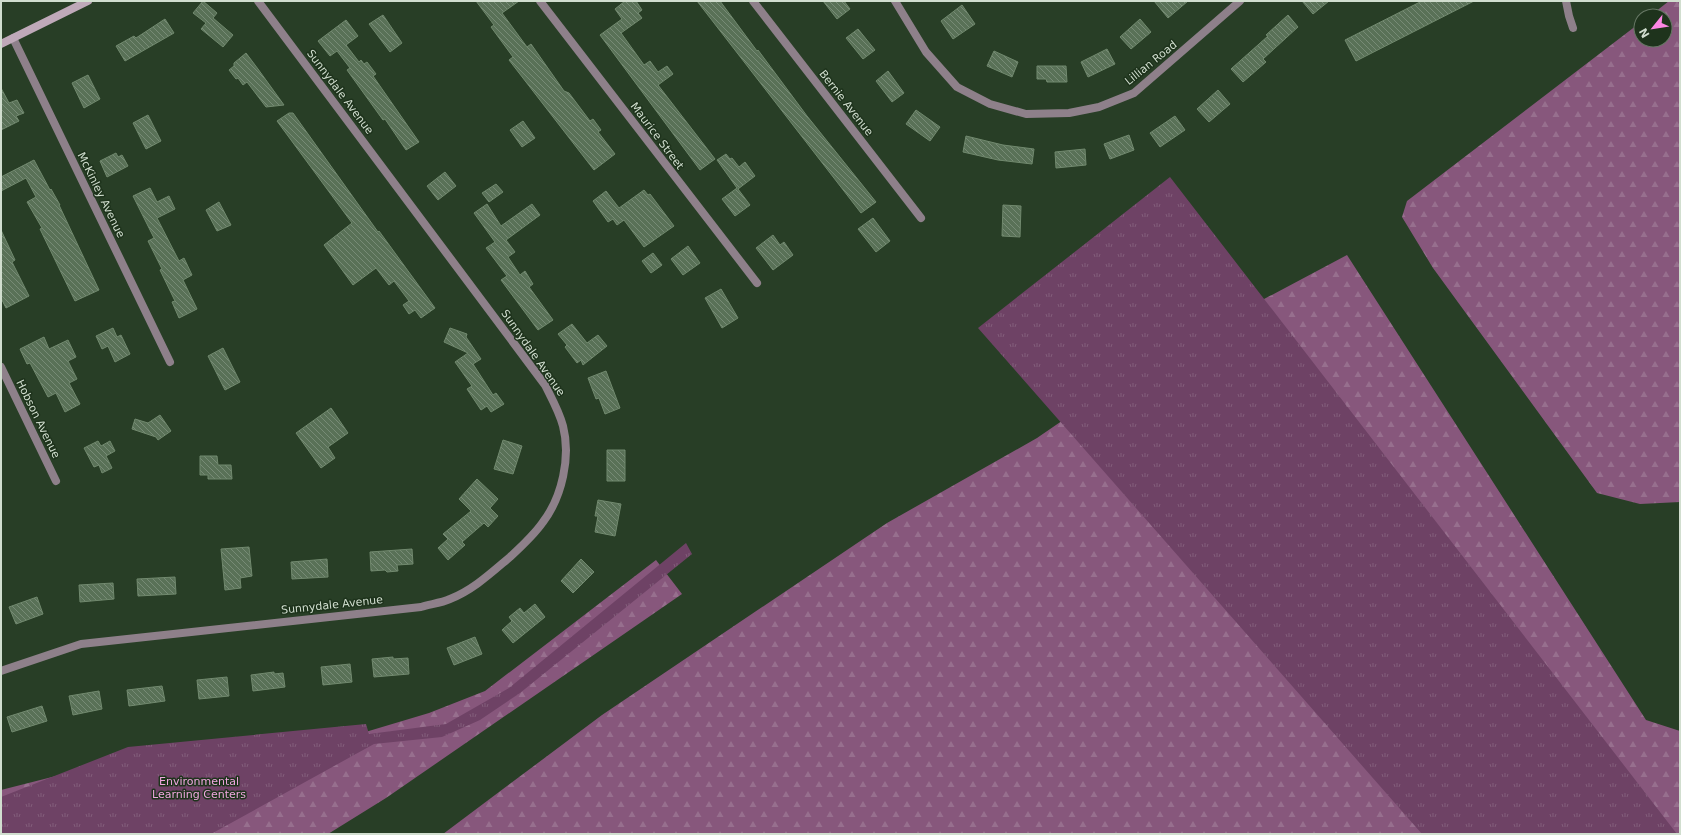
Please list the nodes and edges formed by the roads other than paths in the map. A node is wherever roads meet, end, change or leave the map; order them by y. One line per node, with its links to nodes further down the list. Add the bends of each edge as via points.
1 (88, 1): 9 (main road)
2 (258, 1): 16 (street, Sunnydale Avenue, via 545,385 557,407 564,428 566,454 557,498 544,521 522,546 474,587 450,599 421,607 81,644)
3 (540, 1): 12 (street, Maurice Street)
4 (753, 1): 11 (street, Bernie Avenue)
5 (897, 1): 6 (street, Lillian Road, via 926,52 957,87 990,104 1026,114 1069,113 1099,108 1134,94)
6 (1240, 1)
7 (1566, 1): 8 (street)
8 (1573, 28)
9 (13, 38): 10 (main road); 13 (street, McKinley Avenue)
10 (1, 44)
11 (921, 218)
12 (757, 283)
13 (170, 362)
14 (1, 367): 15 (street, Hobson Avenue)
15 (56, 481)
16 (1, 671)

